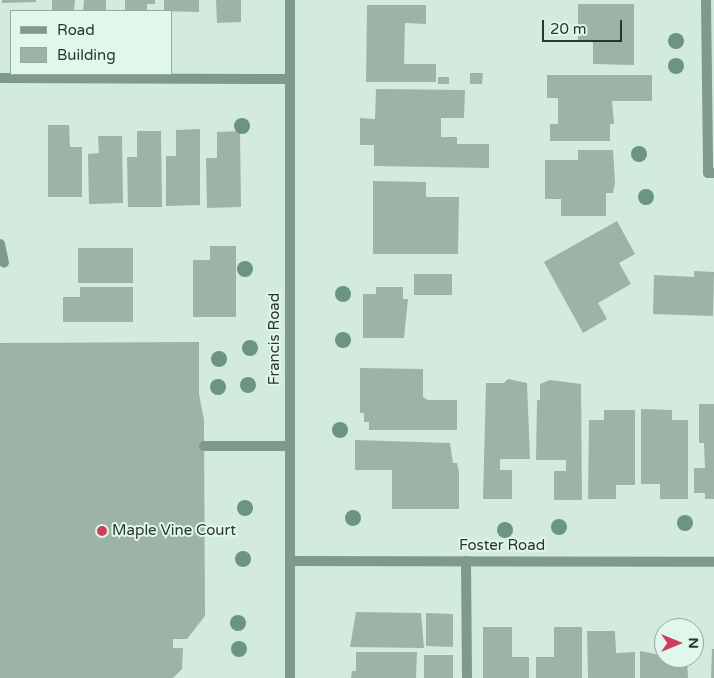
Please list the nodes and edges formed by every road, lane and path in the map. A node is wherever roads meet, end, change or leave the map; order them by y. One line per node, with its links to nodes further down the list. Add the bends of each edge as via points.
1 (290, 0): 4 (street, Francis Road)
2 (706, 0): 5 (street)
3 (0, 78): 4 (street)
4 (290, 79): 9 (street, Francis Road)
5 (711, 173)
6 (0, 244): 7 (street)
7 (4, 263)
8 (204, 446): 9 (street)
9 (290, 446): 10 (street, Francis Road)
10 (290, 561): 11 (street, Foster Road); 13 (street, Francis Road)
11 (466, 561): 12 (street, Foster Road); 14 (street)
12 (714, 562)
13 (290, 678)
14 (467, 678)

